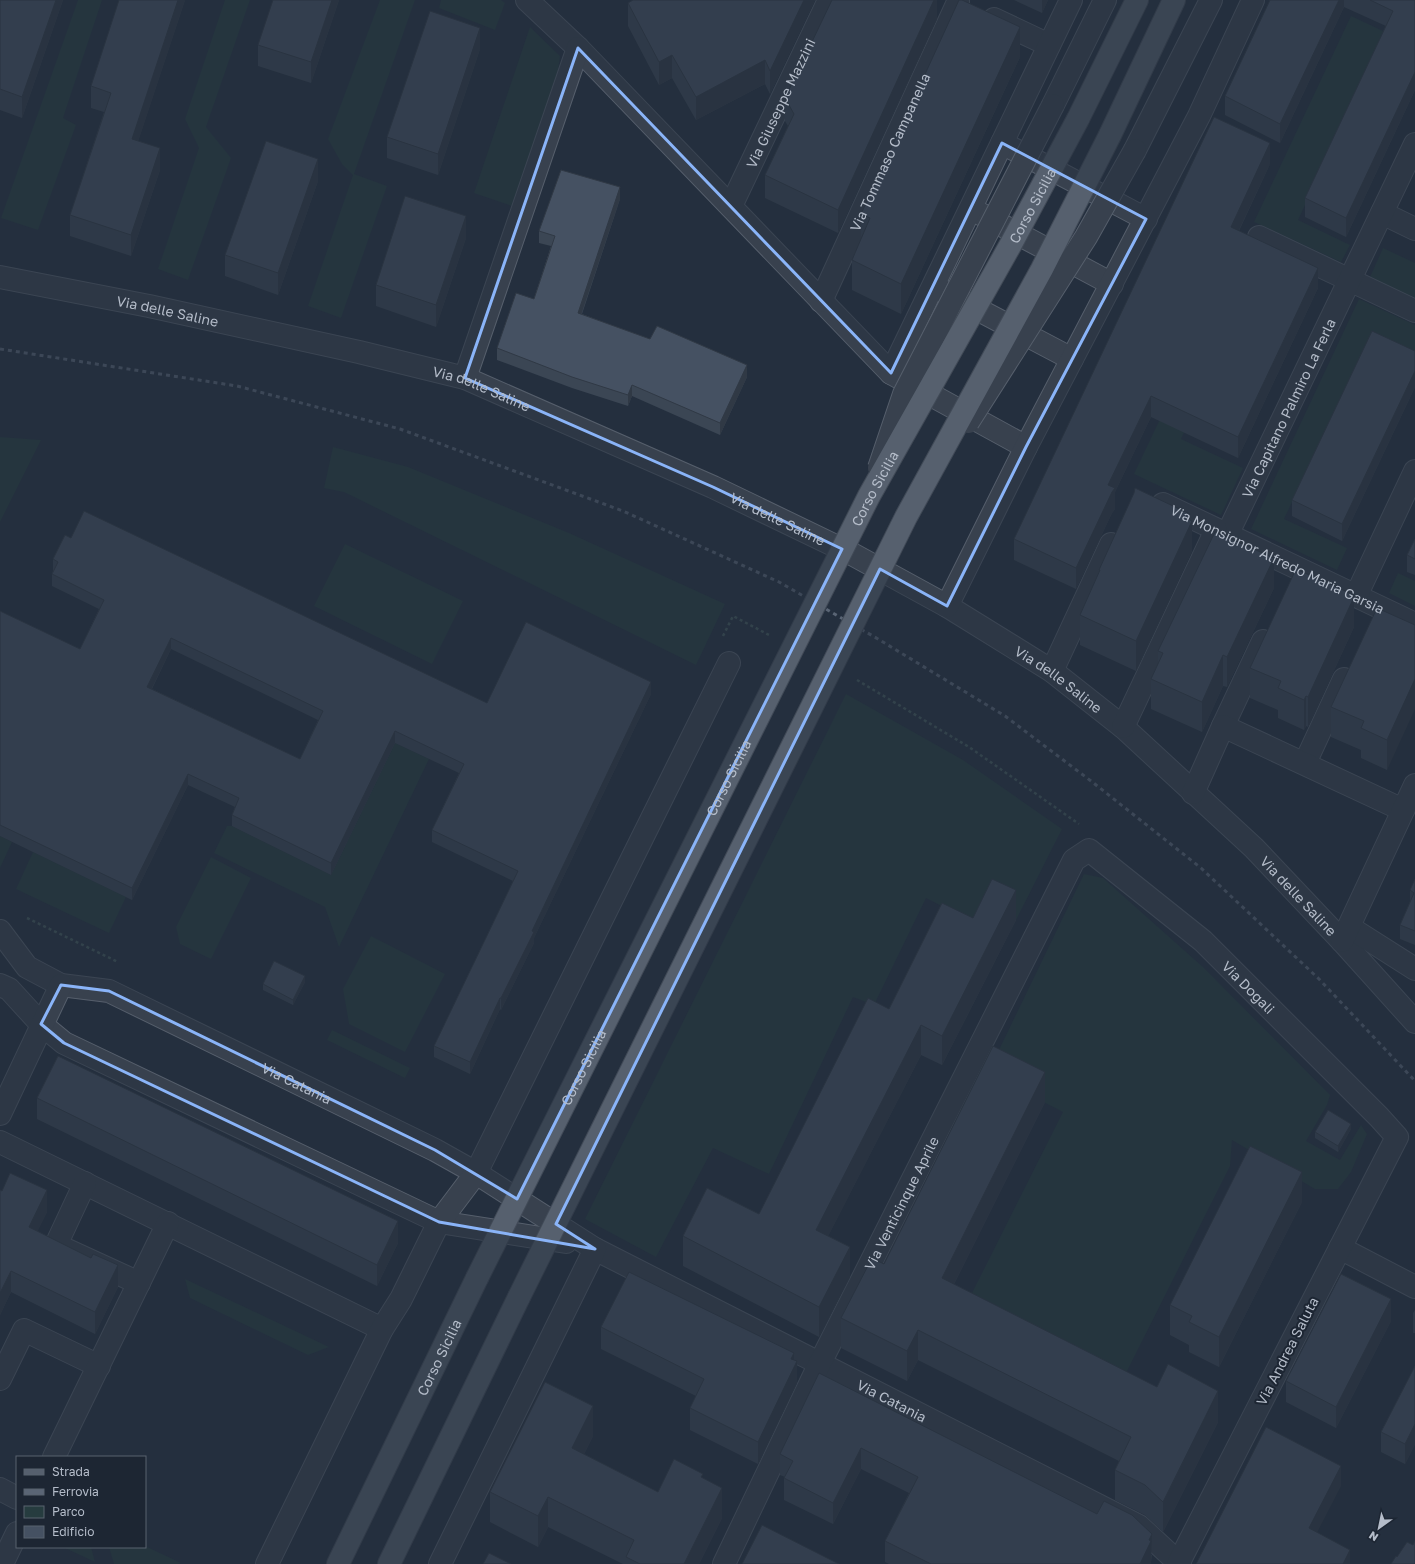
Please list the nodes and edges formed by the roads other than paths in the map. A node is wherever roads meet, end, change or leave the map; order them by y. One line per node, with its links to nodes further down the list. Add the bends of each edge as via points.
1 (527, 0): 11 (street)
2 (829, 0): 16 (street, Via Giuseppe Mazzini)
3 (1071, 0): 10 (street)
4 (1105, 0): 33 (street, bridge, via 904,394)
5 (1137, 0): 33 (main road, Corso Sicilia, bridge, via 1078,119 1011,244)
6 (1174, 0): 35 (main road, bridge, via 1110,135 1042,269)
7 (1211, 0): 35 (street, bridge, via 1135,150 1082,243)
8 (1253, 0): 12 (street)
9 (955, 1): 10 (street); 26 (street, Via Tommaso Campanella)
10 (1049, 45): 14 (street)
11 (578, 48): 16 (street); 30 (street)
12 (1199, 116): 13 (street); 19 (street)
13 (1219, 126)
14 (1002, 143): 17 (street); 19 (street)
15 (1415, 144): 18 (street, Via Capitano Palmiro La Ferla)
16 (731, 206): 26 (street)
17 (970, 208): 24 (street); 25 (street)
18 (1382, 213): 20 (street); 23 (street, Via Capitano Palmiro La Ferla)
19 (1146, 219): 24 (street)
20 (1415, 229)
21 (1259, 237): 23 (street)
22 (0, 277): 30 (street, Via delle Saline, via 188,314)
23 (1350, 280): 27 (street); 37 (street, Via Capitano Palmiro La Ferla)
24 (1112, 284): 28 (street)
25 (933, 286): 28 (street); 29 (street)
26 (821, 301): 29 (street)
27 (1415, 311)
28 (1072, 359): 31 (street)
29 (891, 373): 31 (street)
30 (465, 378): 41 (street, Via delle Saline, via 720,490 852,554)
31 (1026, 447): 41 (street)
32 (1415, 471): 40 (street)
33 (869, 496): 84 (main road, Corso Sicilia, bridge, via 477,1278)
34 (1147, 497): 37 (street, Via Monsignor Alfredo Maria Garsia)
35 (906, 517): 85 (main road, bridge)
36 (1120, 525): 48 (street)
37 (1221, 532): 38 (street, Via Monsignor Alfredo Maria Garsia); 50 (street, Via Capitano Palmiro La Ferla)
38 (1297, 568): 39 (street); 40 (street, Via Monsignor Alfredo Maria Garsia)
39 (1287, 589)
40 (1356, 596): 42 (street, Via Monsignor Alfredo Maria Garsia)
41 (947, 606): 48 (street, Via delle Saline)
42 (1378, 606): 44 (street, Via Monsignor Alfredo Maria Garsia); 45 (street)
43 (1271, 623): 49 (street)
44 (1415, 624)
45 (1368, 628)
46 (729, 663): 66 (street)
47 (1352, 663): 51 (street)
48 (1052, 671): 50 (street, Via delle Saline)
49 (1223, 726): 51 (street); 53 (street)
50 (1123, 727): 53 (street, Via delle Saline)
51 (1305, 764): 54 (street)
52 (1415, 785): 54 (street)
53 (1193, 793): 57 (street, Via delle Saline)
54 (1404, 810): 57 (street)
55 (1089, 850): 64 (street, Via Dogali, via 1203,941 1379,1116); 75 (street, Via Venticinque Aprile, via 1074,860)
56 (0, 931): 60 (street, Via Catania, via 26,967)
57 (1346, 934): 58 (street); 61 (street, Via delle Saline)
58 (1415, 968)
59 (0, 985): 62 (street, Via Catania, via 9,989)
60 (61, 985): 62 (street); 66 (street, Via Catania, via 109,991 435,1150)
61 (1415, 1022)
62 (41, 1024): 63 (street); 68 (street, Via Catania, via 64,1043)
63 (0, 1114)
64 (1396, 1137): 70 (street, Via Andrea Saluta)
65 (0, 1142): 67 (street)
66 (476, 1173): 68 (street); 71 (street, Via Catania)
67 (85, 1183): 69 (street); 72 (street, via 56,1245)
68 (439, 1222): 71 (street, Via Catania); 74 (street)
69 (168, 1223): 72 (street); 74 (street)
70 (1340, 1248): 73 (street); 88 (street, Via Andrea Saluta)
71 (595, 1249): 75 (street, Via Catania); 86 (street)
72 (139, 1283): 76 (street)
73 (1415, 1287)
74 (382, 1329): 83 (street)
75 (820, 1363): 87 (street, Via Venticinque Aprile); 88 (street, Via Catania, via 1140,1526)
76 (99, 1366): 77 (street, via 24,1330); 78 (street)
77 (0, 1379)
78 (54, 1456)
79 (0, 1489): 80 (street)
80 (16, 1497)
81 (16, 1535): 82 (street)
82 (2, 1564)
83 (267, 1564)
84 (338, 1564)
85 (389, 1564)
86 (440, 1564)
87 (724, 1564)
88 (1179, 1564)

